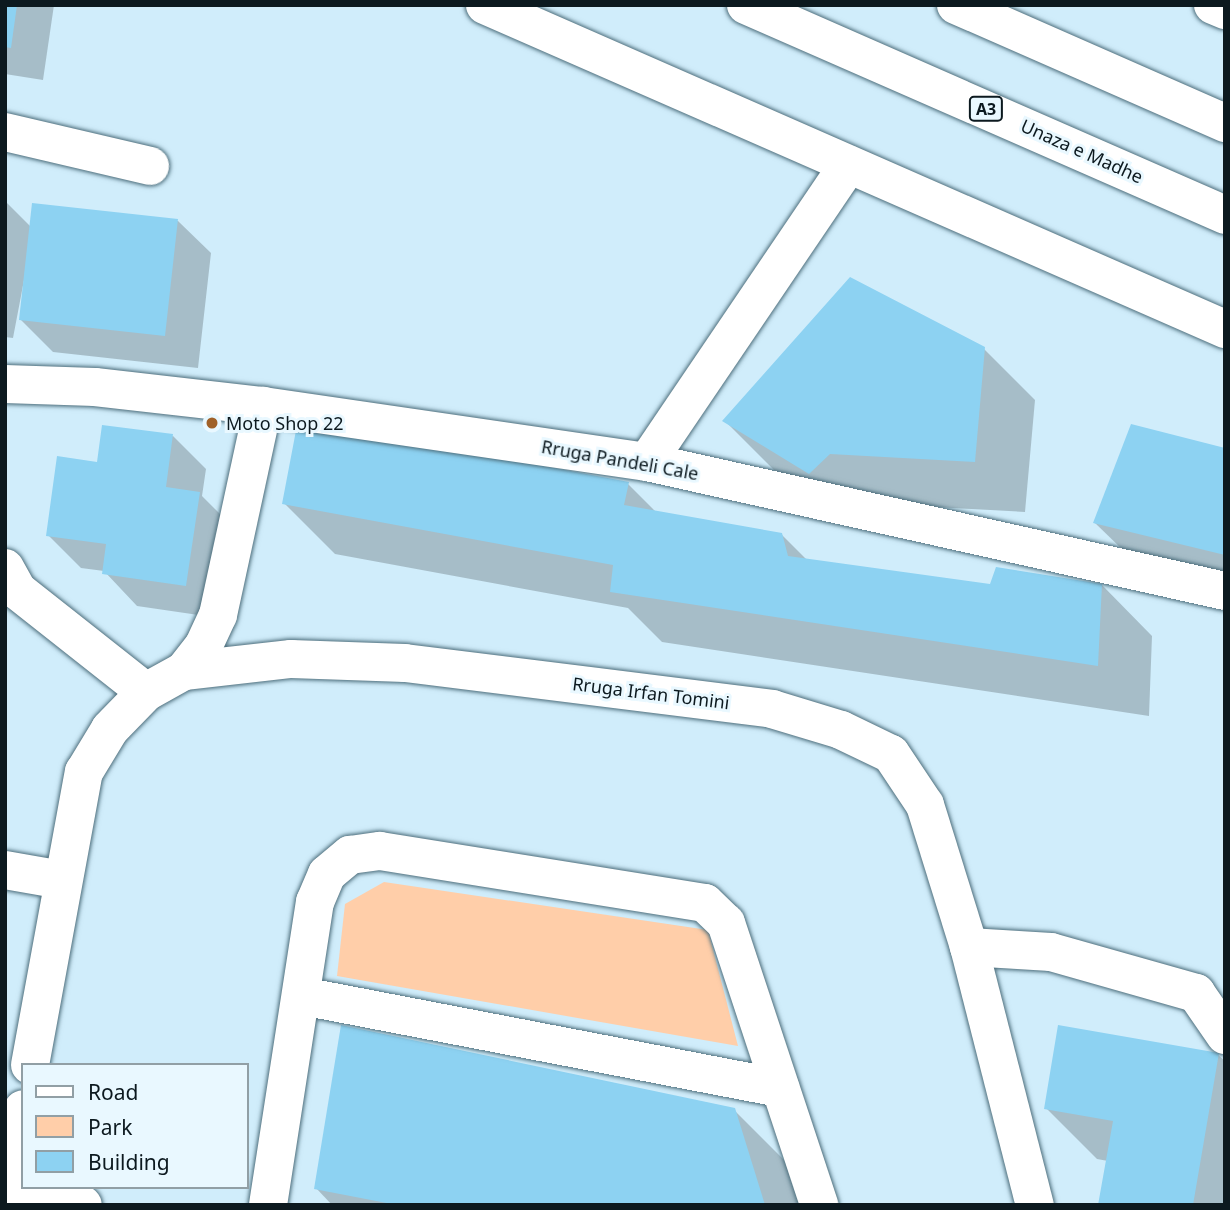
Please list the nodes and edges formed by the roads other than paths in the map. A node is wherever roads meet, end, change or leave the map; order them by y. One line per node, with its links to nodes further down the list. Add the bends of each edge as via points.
1 (485, 5): 8 (main road)
2 (746, 5): 10 (main road, Unaza e Madhe / A3)
3 (956, 5): 6 (main road)
4 (1213, 5): 5 (main road)
5 (1225, 10)
6 (1225, 123)
7 (5, 132): 9 (main road)
8 (848, 165): 11 (main road); 14 (main road)
9 (150, 166)
10 (1225, 215)
11 (1225, 329)
12 (5, 384): 13 (main road, Rruga Pandeli Cale, via 95,387)
13 (263, 406): 14 (main road, Rruga Pandeli Cale); 17 (main road, via 218,615 204,645)
14 (647, 462): 16 (main road, Rruga Pandeli Cale)
15 (5, 568): 18 (main road, via 18,591)
16 (1225, 591)
17 (184, 671): 18 (main road, Rruga Irfan Tomini); 21 (main road, Rruga Irfan Tomini, via 290,659 405,663 772,709 841,730 891,754 925,804)
18 (146, 692): 20 (main road, Rruga Irfan Tomini, via 110,729 85,772)
19 (5, 870): 20 (main road)
20 (62, 880): 24 (main road, Rruga Irfan Tomini)
21 (969, 947): 23 (main road, via 1051,953 1196,993); 31 (main road, Rruga Irfan Tomini)
22 (302, 996): 25 (main road); 25 (main road, via 315,902 327,874 350,855 380,851 705,903 726,923); 29 (main road)
23 (1225, 1035)
24 (30, 1063)
25 (780, 1088): 30 (main road)
26 (21, 1120): 27 (main road)
27 (7, 1191): 28 (main road)
28 (83, 1205)
29 (268, 1205)
30 (819, 1205)
31 (1035, 1205)

